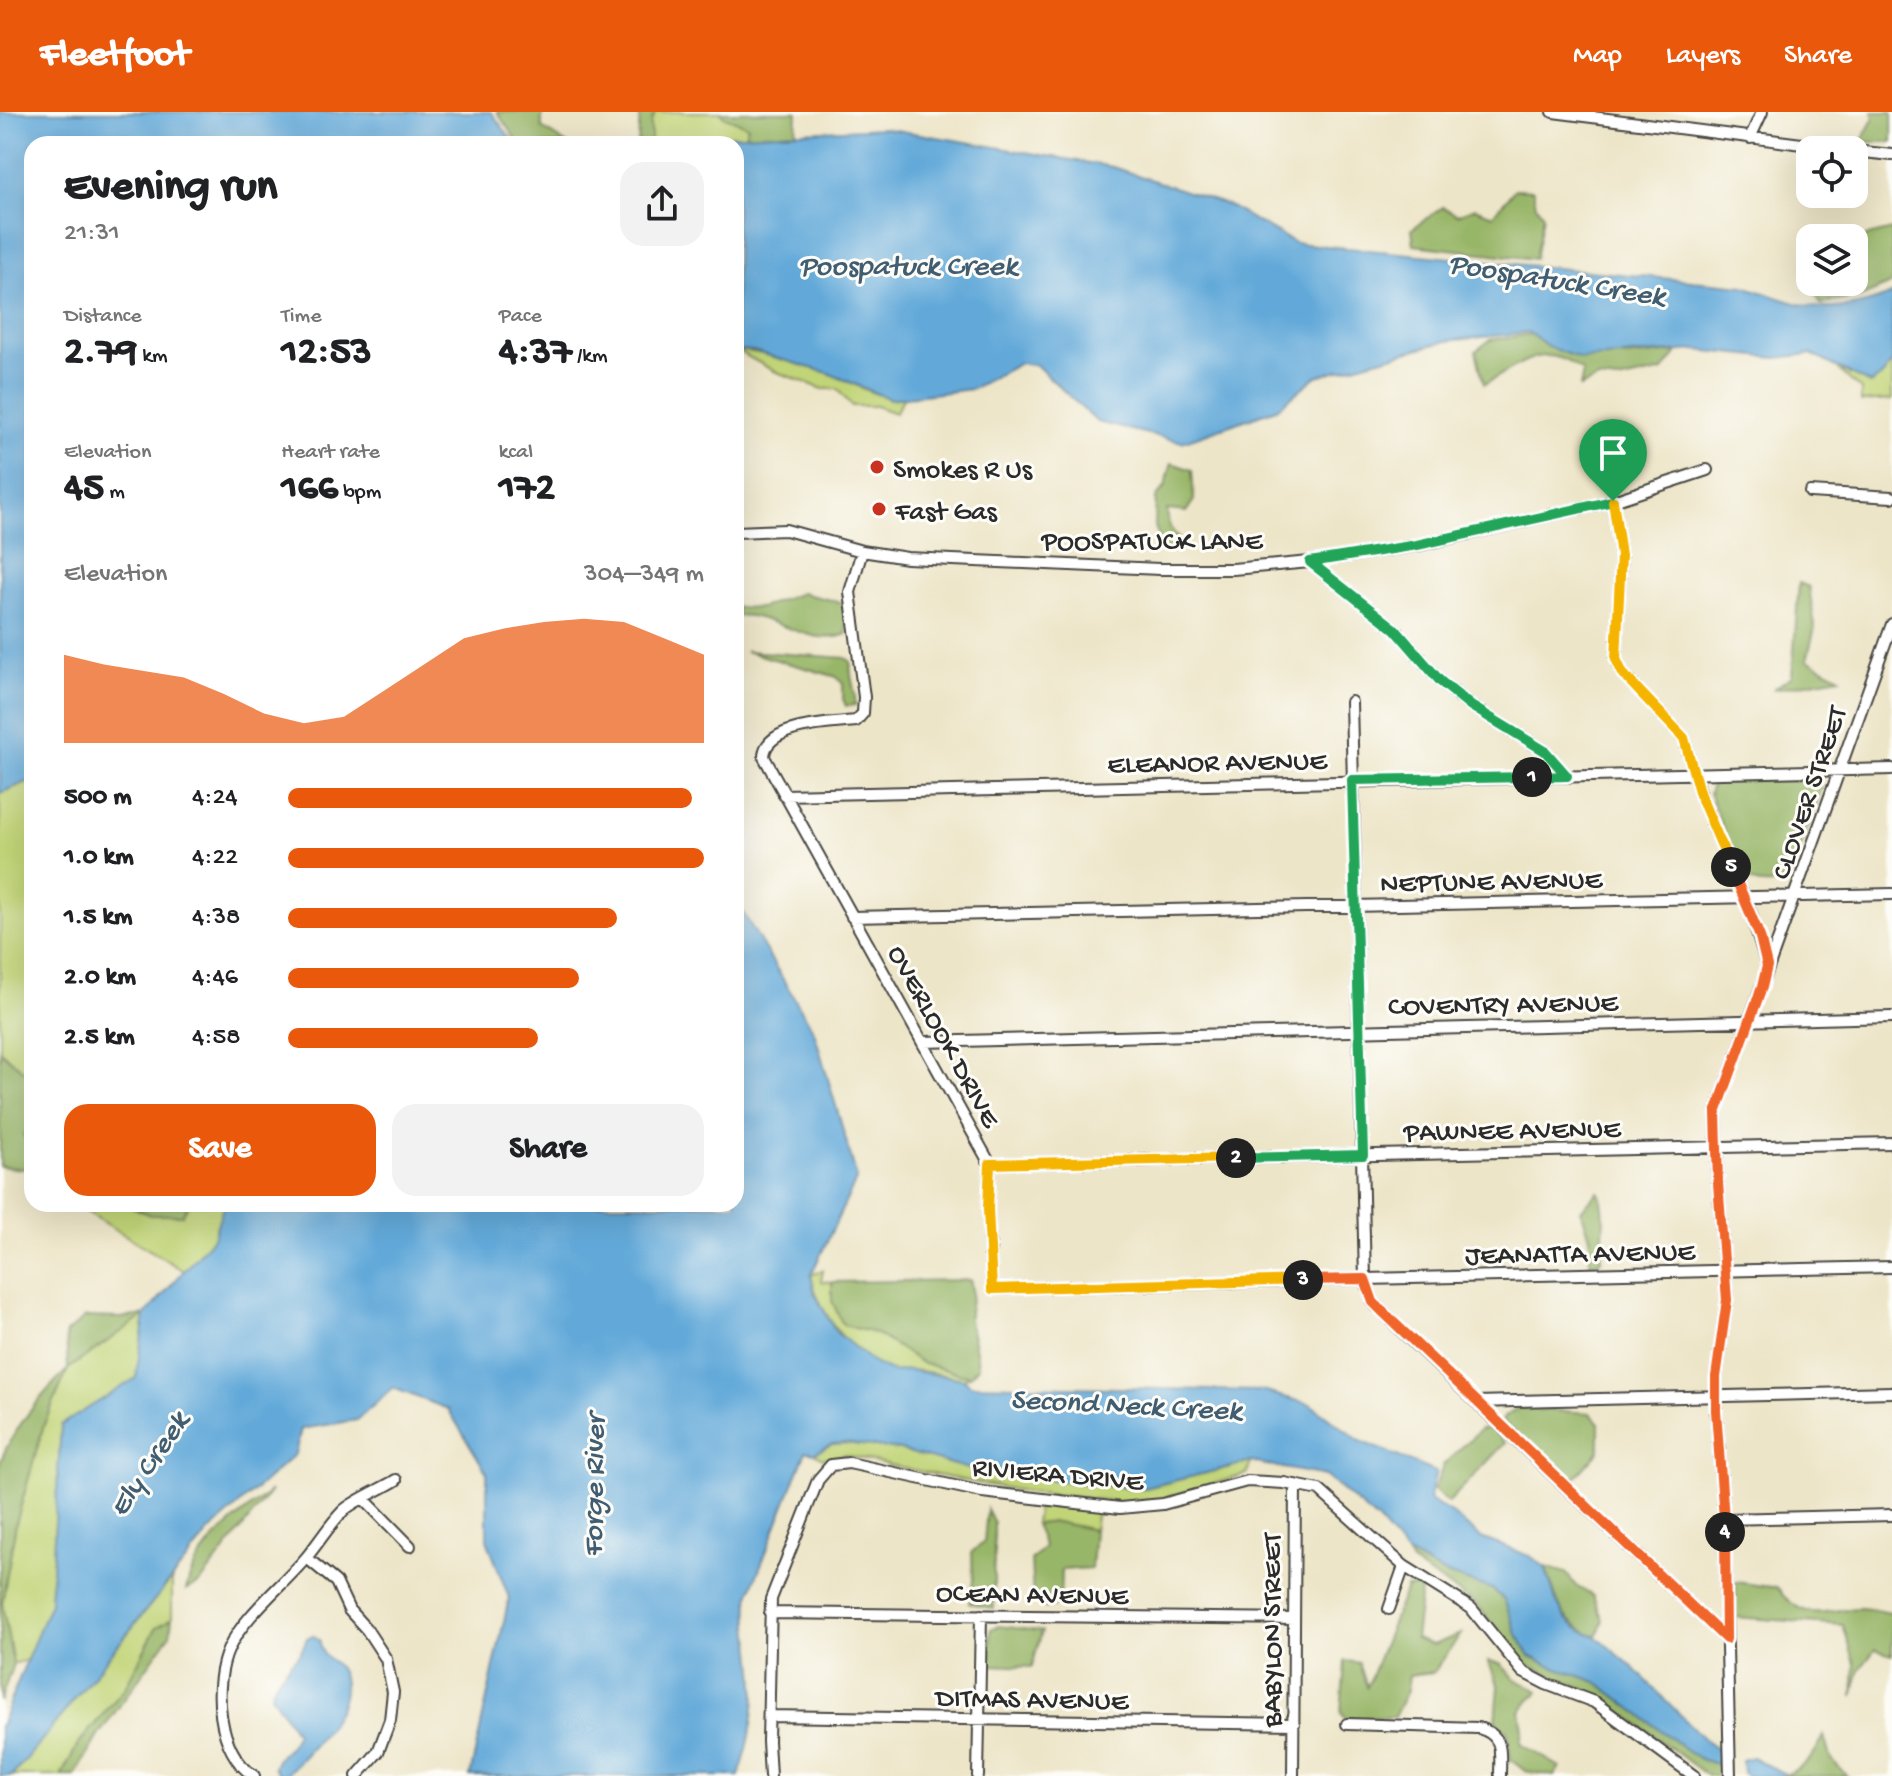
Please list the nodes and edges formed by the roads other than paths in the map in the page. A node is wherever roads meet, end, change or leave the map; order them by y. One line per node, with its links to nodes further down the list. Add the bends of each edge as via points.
1 (1553, 112): 3 (street)
2 (1762, 112): 3 (street)
3 (1750, 138): 4 (street)
4 (1796, 143)
5 (1868, 152): 6 (street)
6 (1892, 155)
7 (1707, 470): 10 (street, POOSPATUCK LANE)
8 (1810, 492): 9 (street)
9 (1892, 497)
10 (1613, 501): 13 (street, POOSPATUCK LANE, via 1417,545); 18 (street, via 1621,555 1616,659 1623,674 1684,738)
11 (744, 532): 12 (street, POOSPATUCK LANE, via 786,530)
12 (862, 551): 13 (street, POOSPATUCK LANE, via 915,559 1160,569); 21 (street, OVERLOOK DRIVE, via 850,592 863,713 856,721 786,731 769,741 764,757)
13 (1310, 562): 19 (street, via 1395,629 1440,681 1545,751)
14 (1892, 624): 17 (street, CLOVER STREET)
15 (1351, 702): 20 (street)
16 (1892, 769): 17 (street, ELEANOR AVENUE)
17 (1839, 770): 18 (street, ELEANOR AVENUE); 23 (street, CLOVER STREET)
18 (1696, 773): 19 (street, ELEANOR AVENUE); 24 (street)
19 (1567, 776): 20 (street, ELEANOR AVENUE)
20 (1352, 780): 21 (street, ELEANOR AVENUE); 25 (street)
21 (784, 795): 26 (street, OVERLOOK DRIVE)
22 (1892, 894): 23 (street, NEPTUNE AVENUE)
23 (1796, 896): 24 (street, NEPTUNE AVENUE); 27 (street, CLOVER STREET)
24 (1742, 897): 25 (street, NEPTUNE AVENUE); 27 (street)
25 (1354, 906): 26 (street, NEPTUNE AVENUE); 30 (street)
26 (852, 917): 31 (street, OVERLOOK DRIVE)
27 (1767, 966): 29 (street, CLOVER STREET)
28 (1892, 1017): 29 (street, COVENTRY AVENUE)
29 (1750, 1020): 30 (street, COVENTRY AVENUE); 33 (street, via 1716,1113)
30 (1359, 1029): 31 (street, COVENTRY AVENUE); 34 (street)
31 (923, 1042): 35 (street, OVERLOOK DRIVE)
32 (1892, 1143): 33 (street, PAWNEE AVENUE)
33 (1717, 1147): 34 (street, PAWNEE AVENUE); 37 (street)
34 (1363, 1155): 35 (street, PAWNEE AVENUE); 38 (street)
35 (990, 1164): 38 (street, OVERLOOK DRIVE, via 992,1289)
36 (1892, 1267): 37 (street, JEANATTA AVENUE)
37 (1726, 1271): 38 (street, JEANATTA AVENUE); 40 (street)
38 (1365, 1279): 41 (street, via 1373,1302)
39 (1892, 1392): 40 (street)
40 (1716, 1396): 41 (street); 46 (street)
41 (1476, 1402): 54 (street)
42 (396, 1480): 44 (street)
43 (1295, 1485): 49 (street, RIVIERA DRIVE, via 1319,1490); 51 (street, RIVIERA DRIVE, via 1247,1481 1163,1504 1120,1508 982,1492 863,1465 831,1465 818,1480); 53 (street, BABYLON STREET)
44 (364, 1499): 47 (street); 48 (street, via 345,1509)
45 (1892, 1515): 46 (street)
46 (1724, 1519): 54 (street)
47 (410, 1546)
48 (307, 1558): 59 (street, via 236,1635 220,1673 229,1750); 60 (street, via 336,1582 349,1610 386,1659 393,1692 390,1720 378,1752)
49 (1404, 1566): 50 (street); 65 (street, RIVIERA DRIVE, via 1471,1608 1523,1672 1594,1702)
50 (1389, 1609)
51 (770, 1613): 52 (street, OCEAN AVENUE); 55 (street, RIVIERA DRIVE)
52 (981, 1615): 53 (street, OCEAN AVENUE); 56 (street)
53 (1294, 1619): 57 (street, BABYLON STREET)
54 (1726, 1639): 66 (street)
55 (769, 1716): 56 (street, DITMAS AVENUE); 61 (street, RIVIERA DRIVE)
56 (980, 1721): 57 (street, DITMAS AVENUE); 62 (street)
57 (1294, 1724): 63 (street, BABYLON STREET)
58 (1347, 1724): 64 (street, via 1488,1731 1500,1746)
59 (254, 1776)
60 (357, 1776)
61 (770, 1776)
62 (978, 1776)
63 (1293, 1776)
64 (1500, 1776)
65 (1694, 1776)
66 (1730, 1776)

